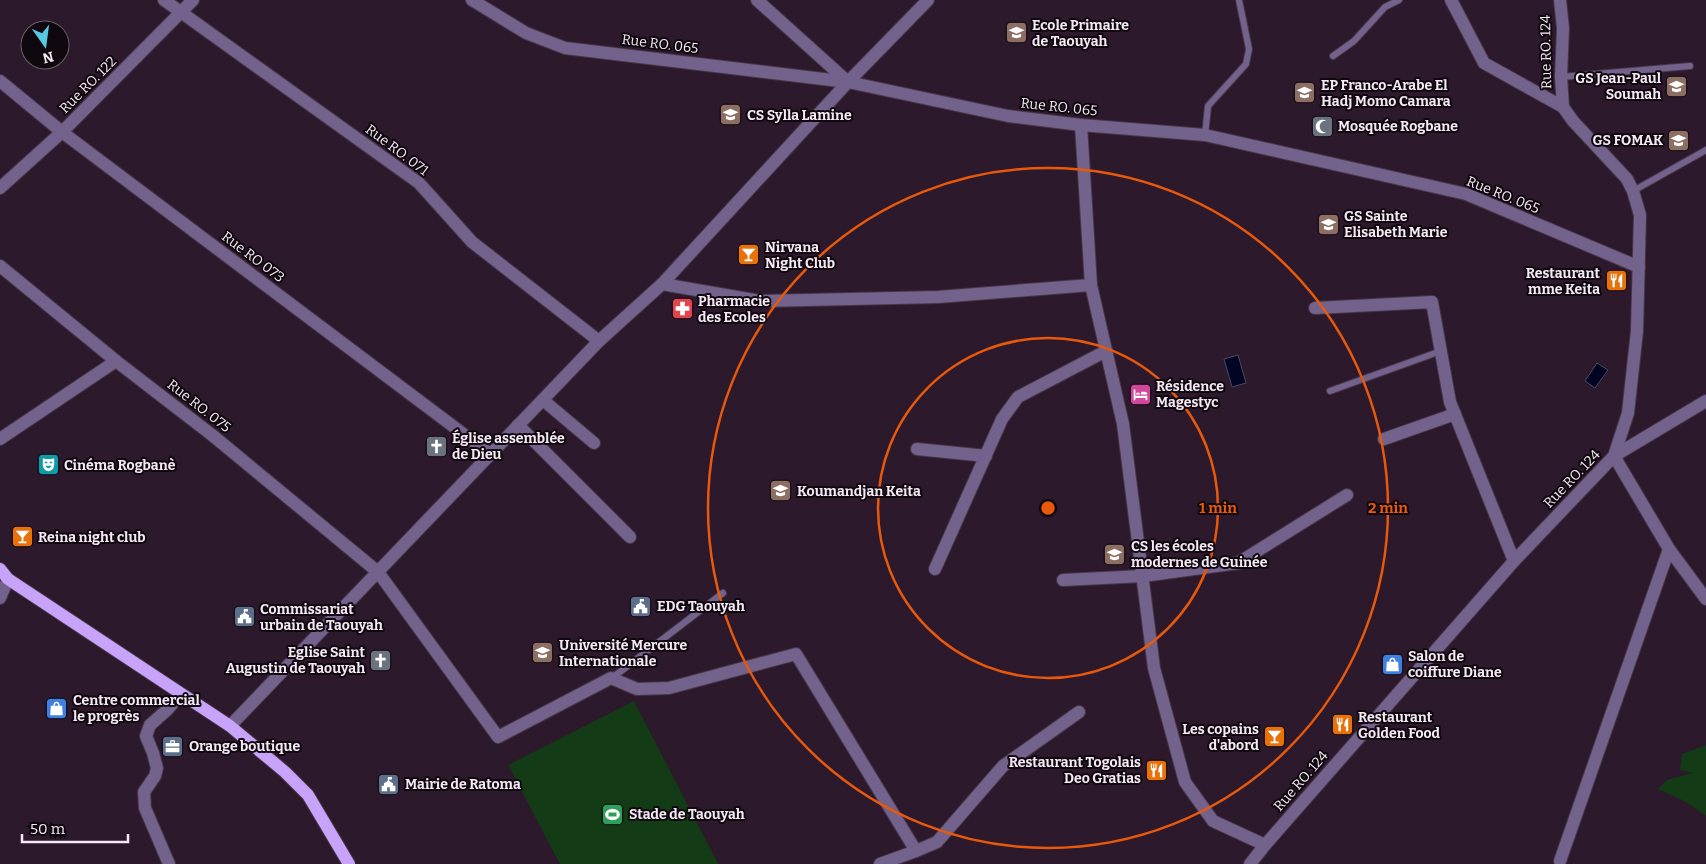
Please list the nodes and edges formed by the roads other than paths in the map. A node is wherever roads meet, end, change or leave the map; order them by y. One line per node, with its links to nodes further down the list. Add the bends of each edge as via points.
1 (164, 0): 10 (street, Rue RO. 071)
2 (193, 0): 10 (street, Rue RO. 122)
3 (472, 0): 15 (street, Rue RO. 065, via 526,33 565,48)
4 (757, 0): 15 (street)
5 (928, 0): 15 (street)
6 (1238, 0): 19 (lane, via 1249,49 1246,64 1208,106)
7 (1399, 0): 11 (lane, via 1385,7 1354,41)
8 (1451, 0): 16 (street, via 1484,63)
9 (1560, 0): 13 (street, Rue RO. 124, via 1563,28)
10 (181, 14): 18 (street, Rue RO. 122); 28 (street, Rue RO. 071, via 419,183 472,242)
11 (1333, 56)
12 (1690, 66): 13 (lane)
13 (1561, 77): 16 (street, Rue RO. 124)
14 (0, 81): 18 (street, Rue RO 073)
15 (848, 82): 17 (street, Rue RO. 065, via 1008,116); 25 (street)
16 (1563, 107): 22 (street, Rue RO. 124, via 1627,179)
17 (1081, 125): 19 (street, Rue RO. 065); 26 (street)
18 (62, 132): 21 (street, Rue RO. 122); 41 (street, Rue RO 073)
19 (1205, 135): 24 (street, Rue RO. 065, via 1466,194)
20 (1706, 150): 22 (lane)
21 (0, 188)
22 (1633, 191): 24 (street, Rue RO. 124, via 1640,215)
23 (0, 266): 31 (street, Rue RO. 075)
24 (1639, 268): 43 (street, Rue RO. 124, via 1637,331 1628,413)
25 (662, 284): 26 (street, via 760,301 938,297); 28 (street)
26 (1091, 285): 29 (street)
27 (1314, 308): 30 (street, via 1432,302)
28 (599, 341): 33 (street)
29 (1106, 351): 42 (street, via 1018,397 1002,419); 51 (street, via 1123,424)
30 (1441, 352): 32 (lane); 35 (street)
31 (116, 361): 38 (street); 49 (street, Rue RO. 075, via 212,435)
32 (1330, 391)
33 (543, 400): 36 (street); 39 (street)
34 (1706, 401): 43 (street)
35 (1455, 414): 37 (street); 47 (street)
36 (518, 425): 41 (street); 45 (street)
37 (1384, 438)
38 (0, 439)
39 (594, 443)
40 (917, 449): 42 (street)
41 (490, 454): 49 (street)
42 (986, 456): 48 (street)
43 (1614, 456): 46 (street); 47 (street, Rue RO. 124)
44 (1347, 495): 51 (street, via 1238,562)
45 (630, 537)
46 (1669, 549): 55 (street); 62 (street)
47 (1514, 561): 60 (street, Rue RO. 124)
48 (935, 568)
49 (378, 572): 56 (street, Rue RO. 075, via 498,737); 59 (street)
50 (4, 574): 54 (street); 57 (main road)
51 (1143, 576): 52 (street); 60 (street, via 1154,668 1185,782 1213,821)
52 (1063, 580)
53 (723, 593): 56 (lane)
54 (0, 598)
55 (1706, 599)
56 (611, 678): 61 (street, via 637,689 669,688 796,654)
57 (181, 694): 59 (main road); 63 (street, via 150,725 146,736 156,768 155,776 144,792 145,808)
58 (1079, 712): 61 (street, via 1002,766 937,842)
59 (230, 726): 64 (main road, via 308,795)
60 (1265, 845): 66 (street, Rue RO. 124)
61 (916, 851): 65 (street)
62 (1560, 861)
63 (169, 864)
64 (349, 864)
65 (880, 864)
66 (1250, 864)

